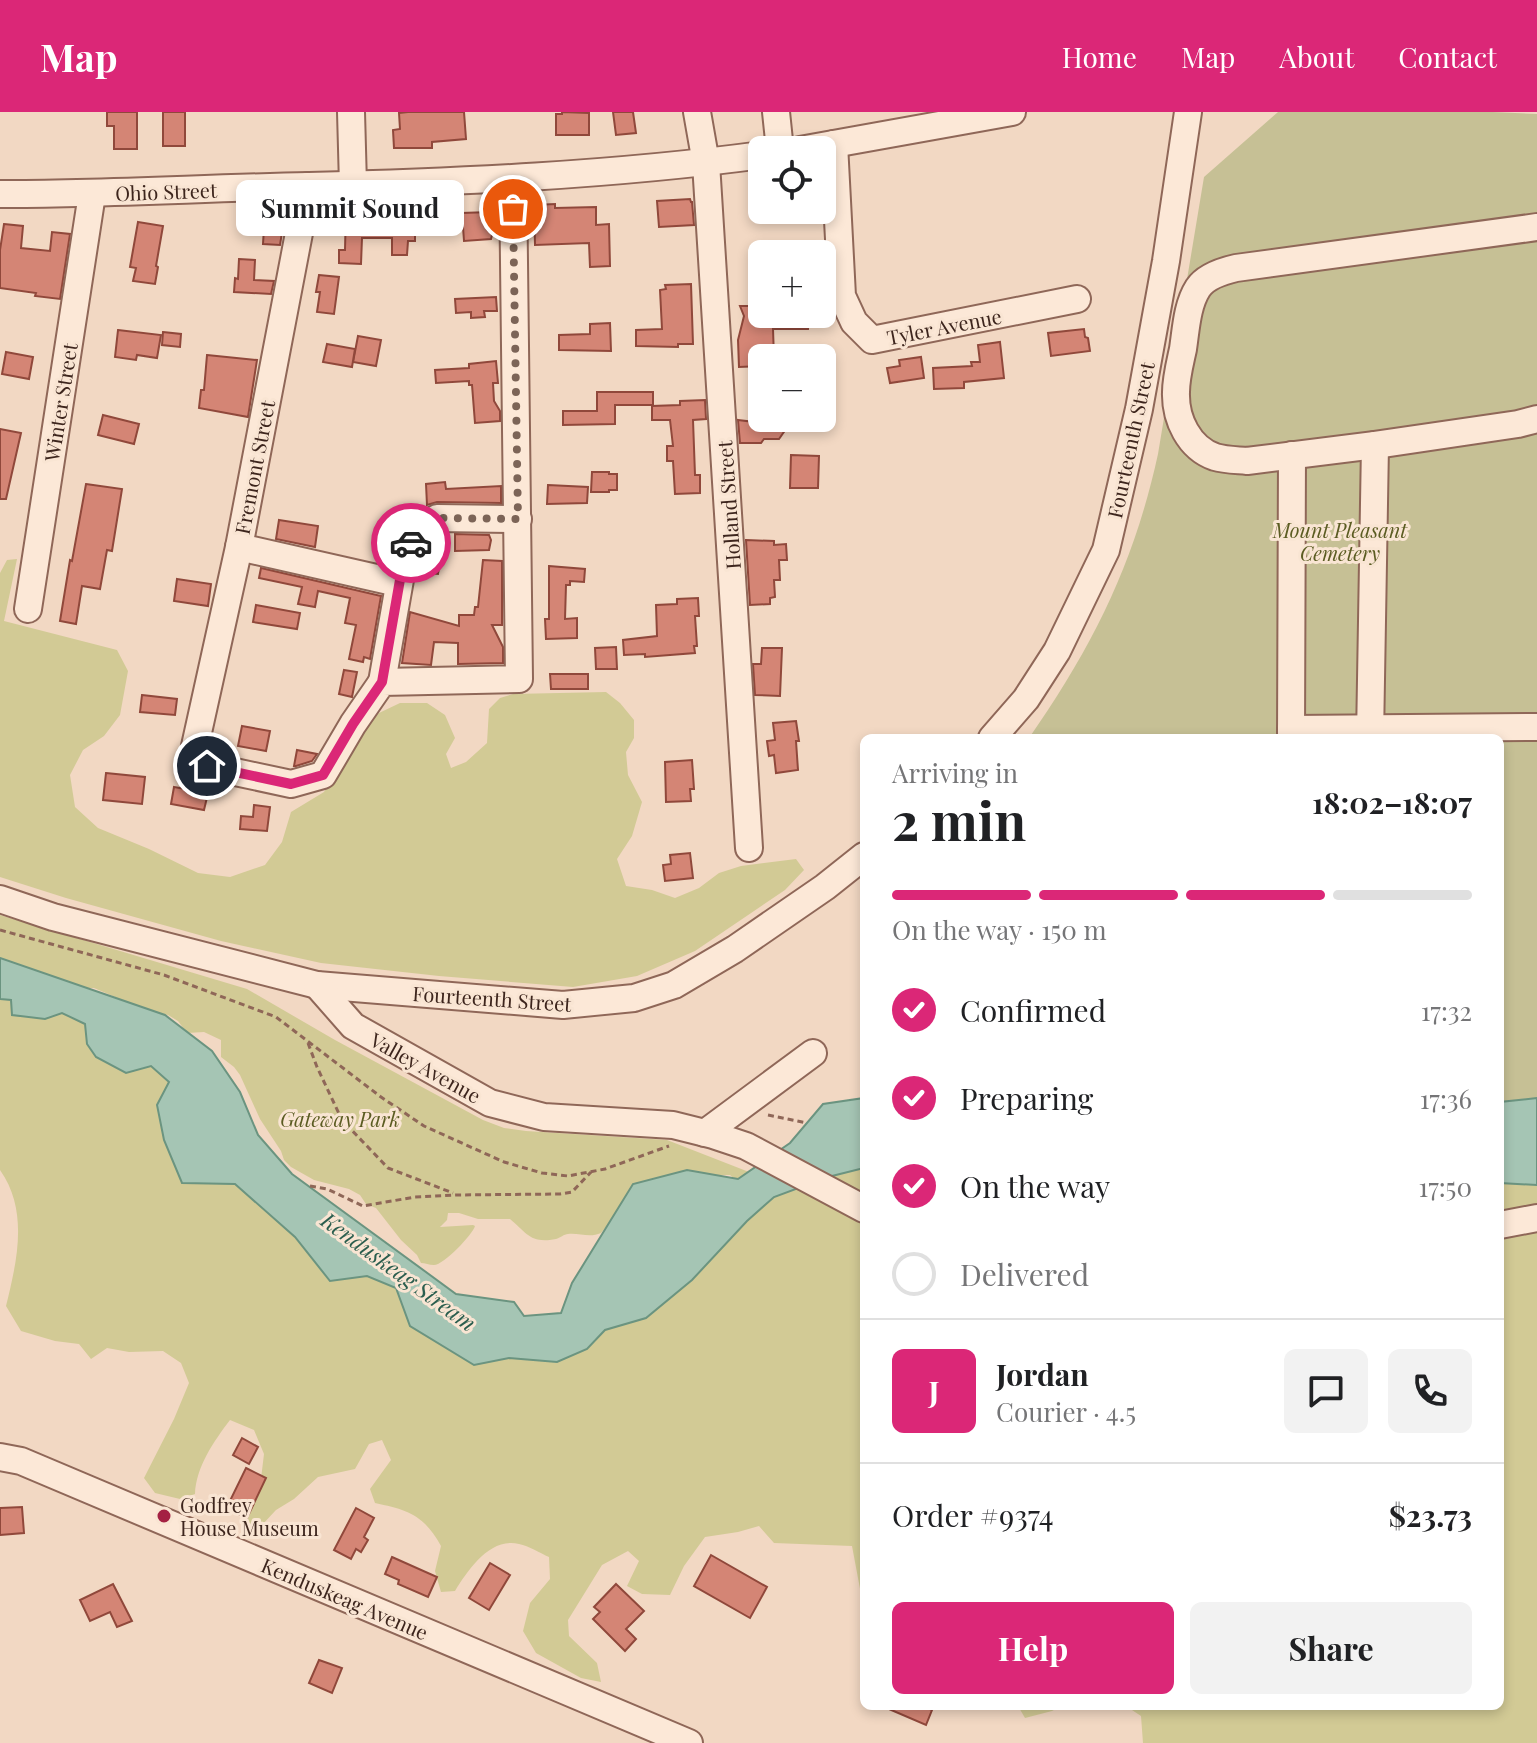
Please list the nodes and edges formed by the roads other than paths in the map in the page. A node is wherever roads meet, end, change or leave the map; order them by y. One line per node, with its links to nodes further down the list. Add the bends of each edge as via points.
1 (351, 112): 12 (street)
2 (697, 112): 9 (street, Holland Street)
3 (776, 112): 6 (street)
4 (1012, 112): 7 (street)
5 (1188, 112): 29 (street, Fourteenth Street, via 1139,409 1106,550 1057,651)
6 (779, 136)
7 (836, 144)
8 (748, 157): 9 (street, Ohio Street)
9 (706, 163): 10 (street, Ohio Street); 30 (street, Holland Street)
10 (513, 179): 12 (street, Ohio Street); 21 (street)
11 (836, 182): 17 (street, Tyler Avenue, via 842,296 854,322 872,340)
12 (353, 185): 13 (street, Ohio Street)
13 (308, 186): 15 (street, Ohio Street); 22 (street, Fremont Street)
14 (0, 194): 15 (street, Ohio Street)
15 (92, 194): 24 (street, Winter Street)
16 (1537, 227): 20 (street, via 1236,268 1205,281 1190,307 1176,390 1186,434 1215,457 1247,461)
17 (1077, 299)
18 (1537, 419): 19 (street)
19 (1375, 445): 20 (street); 28 (street)
20 (1292, 455): 27 (street)
21 (518, 519): 23 (street, via 437,518 415,535); 25 (street, via 519,679)
22 (239, 547): 23 (street); 25 (street, Fremont Street, via 195,746 207,766 291,784 323,775)
23 (398, 583): 25 (street)
24 (28, 609)
25 (382, 682)
26 (1537, 727): 28 (street)
27 (1291, 733): 28 (street)
28 (1370, 733)
29 (995, 734)
30 (749, 848)
31 (860, 859): 33 (street, Fourteenth Street, via 735,949 674,985 634,998 563,1005)
32 (0, 899): 33 (street)
33 (317, 985): 35 (street, Valley Avenue, via 353,1026 490,1103 544,1117 673,1125)
34 (813, 1053): 35 (street)
35 (705, 1133): 36 (street, Valley Avenue, via 746,1146)
36 (853, 1203)
37 (1537, 1218): 38 (street)
38 (1504, 1224)
39 (0, 1457): 40 (street, Kenduskeag Avenue, via 21,1461)
40 (689, 1743)

